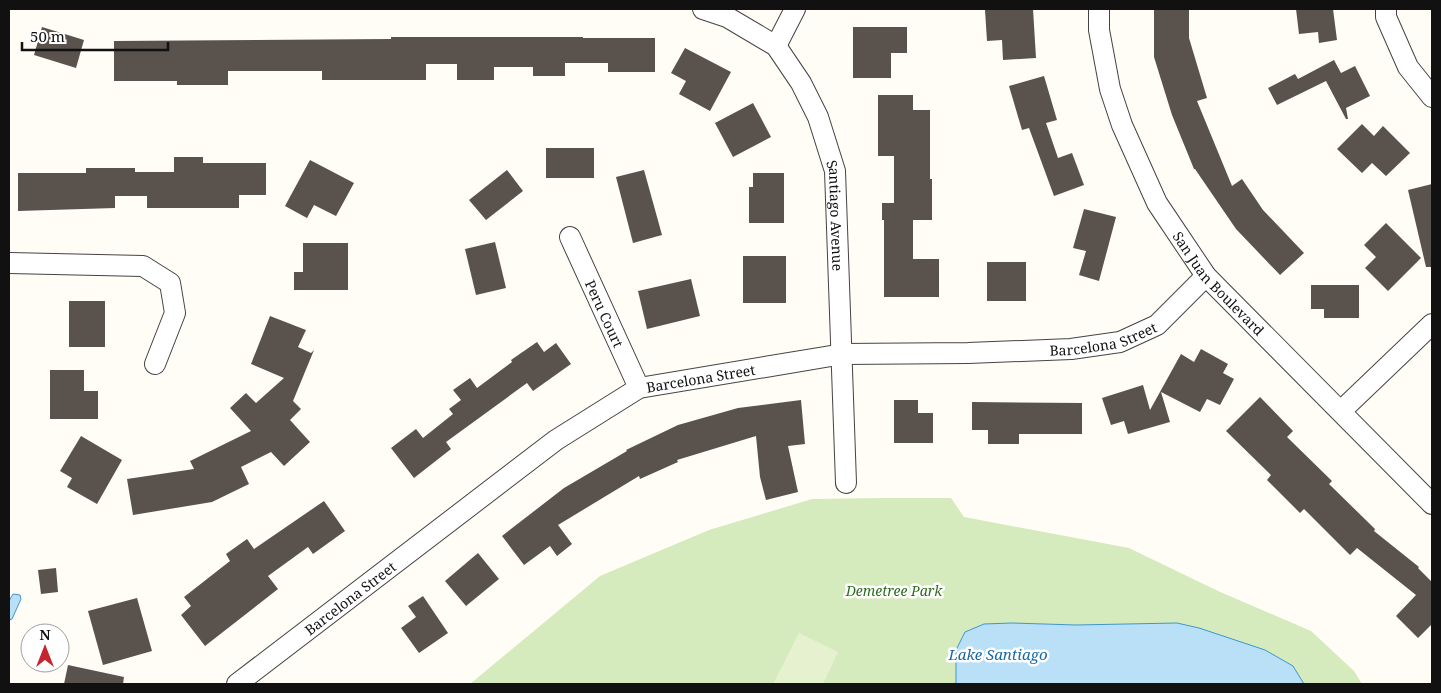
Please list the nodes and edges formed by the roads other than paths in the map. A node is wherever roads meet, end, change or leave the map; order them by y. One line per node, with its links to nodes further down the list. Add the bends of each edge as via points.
1 (703, 9): 5 (street, Santiago Avenue, via 728,17)
2 (796, 9): 5 (street)
3 (1099, 9): 9 (street, San Juan Boulevard, via 1099,30 1110,89 1122,124 1157,203)
4 (1386, 9): 6 (street, via 1386,17 1408,67)
5 (776, 46): 11 (street, Santiago Avenue, via 801,83 818,117 835,171)
6 (1432, 97)
7 (570, 237): 13 (street, Peru Court)
8 (9, 263): 12 (street, via 143,266 170,283 175,313)
9 (1206, 276): 11 (street, Barcelona Street, via 1157,325 1120,342 1071,349); 14 (street, San Juan Boulevard)
10 (1432, 324): 14 (street)
11 (843, 354): 13 (street, Barcelona Street); 15 (street, Santiago Avenue)
12 (156, 364)
13 (639, 388): 17 (street, Barcelona Street, via 556,440)
14 (1341, 412): 16 (street, San Juan Boulevard)
15 (846, 483)
16 (1432, 504)
17 (237, 684)

